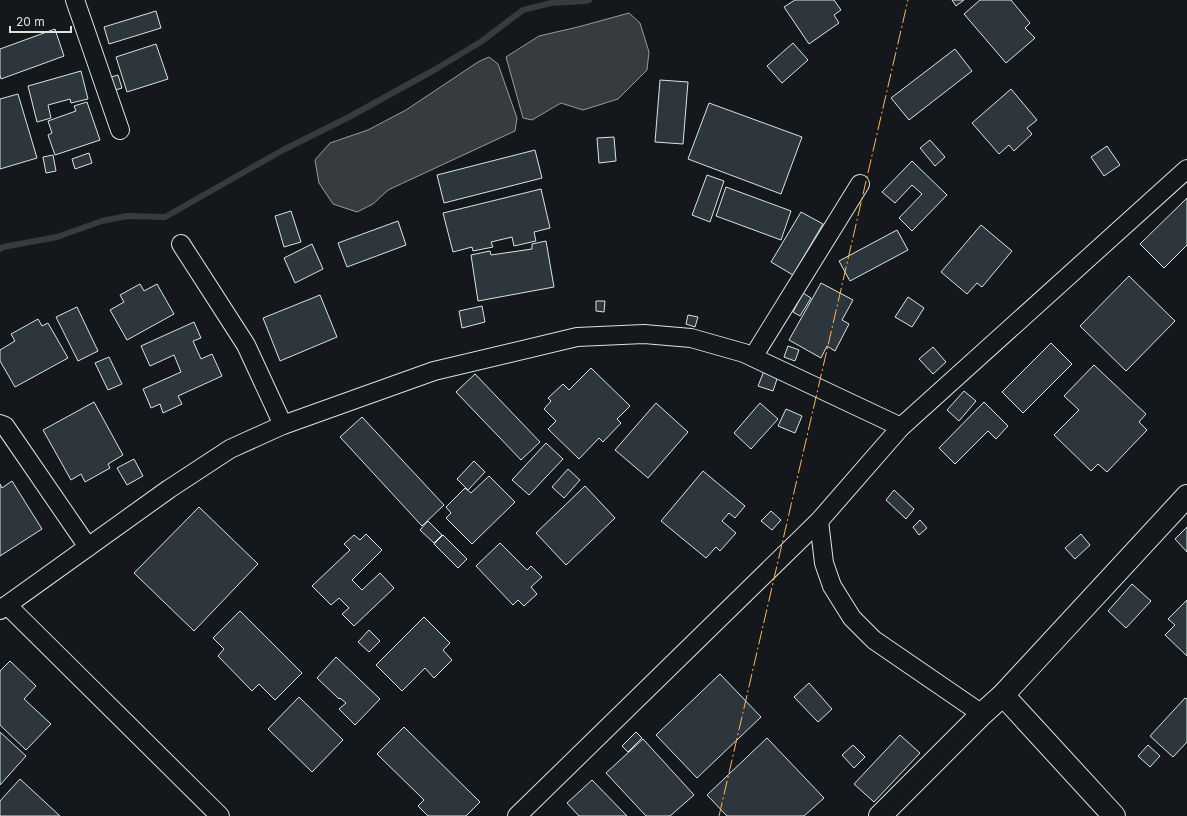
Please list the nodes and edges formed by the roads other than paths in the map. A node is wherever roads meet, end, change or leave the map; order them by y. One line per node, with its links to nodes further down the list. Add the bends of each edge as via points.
1 (75, 0): 2 (street)
2 (120, 130)
3 (1187, 169): 9 (street)
4 (860, 184): 6 (street)
5 (181, 244): 8 (street, via 246,345)
6 (753, 357): 8 (street, via 691,338 644,334 578,337 434,371); 9 (street)
7 (0, 424): 12 (street, via 4,426)
8 (283, 425): 12 (street, via 230,449 168,489)
9 (901, 427): 11 (street)
10 (1187, 496): 14 (street)
11 (819, 521): 15 (street, via 824,563 832,586 852,618 874,640); 17 (street)
12 (88, 547): 13 (street)
13 (3, 608): 16 (street)
14 (1003, 695): 15 (street); 19 (street)
15 (982, 714): 18 (street)
16 (220, 816)
17 (517, 816)
18 (880, 816)
19 (1114, 816)

